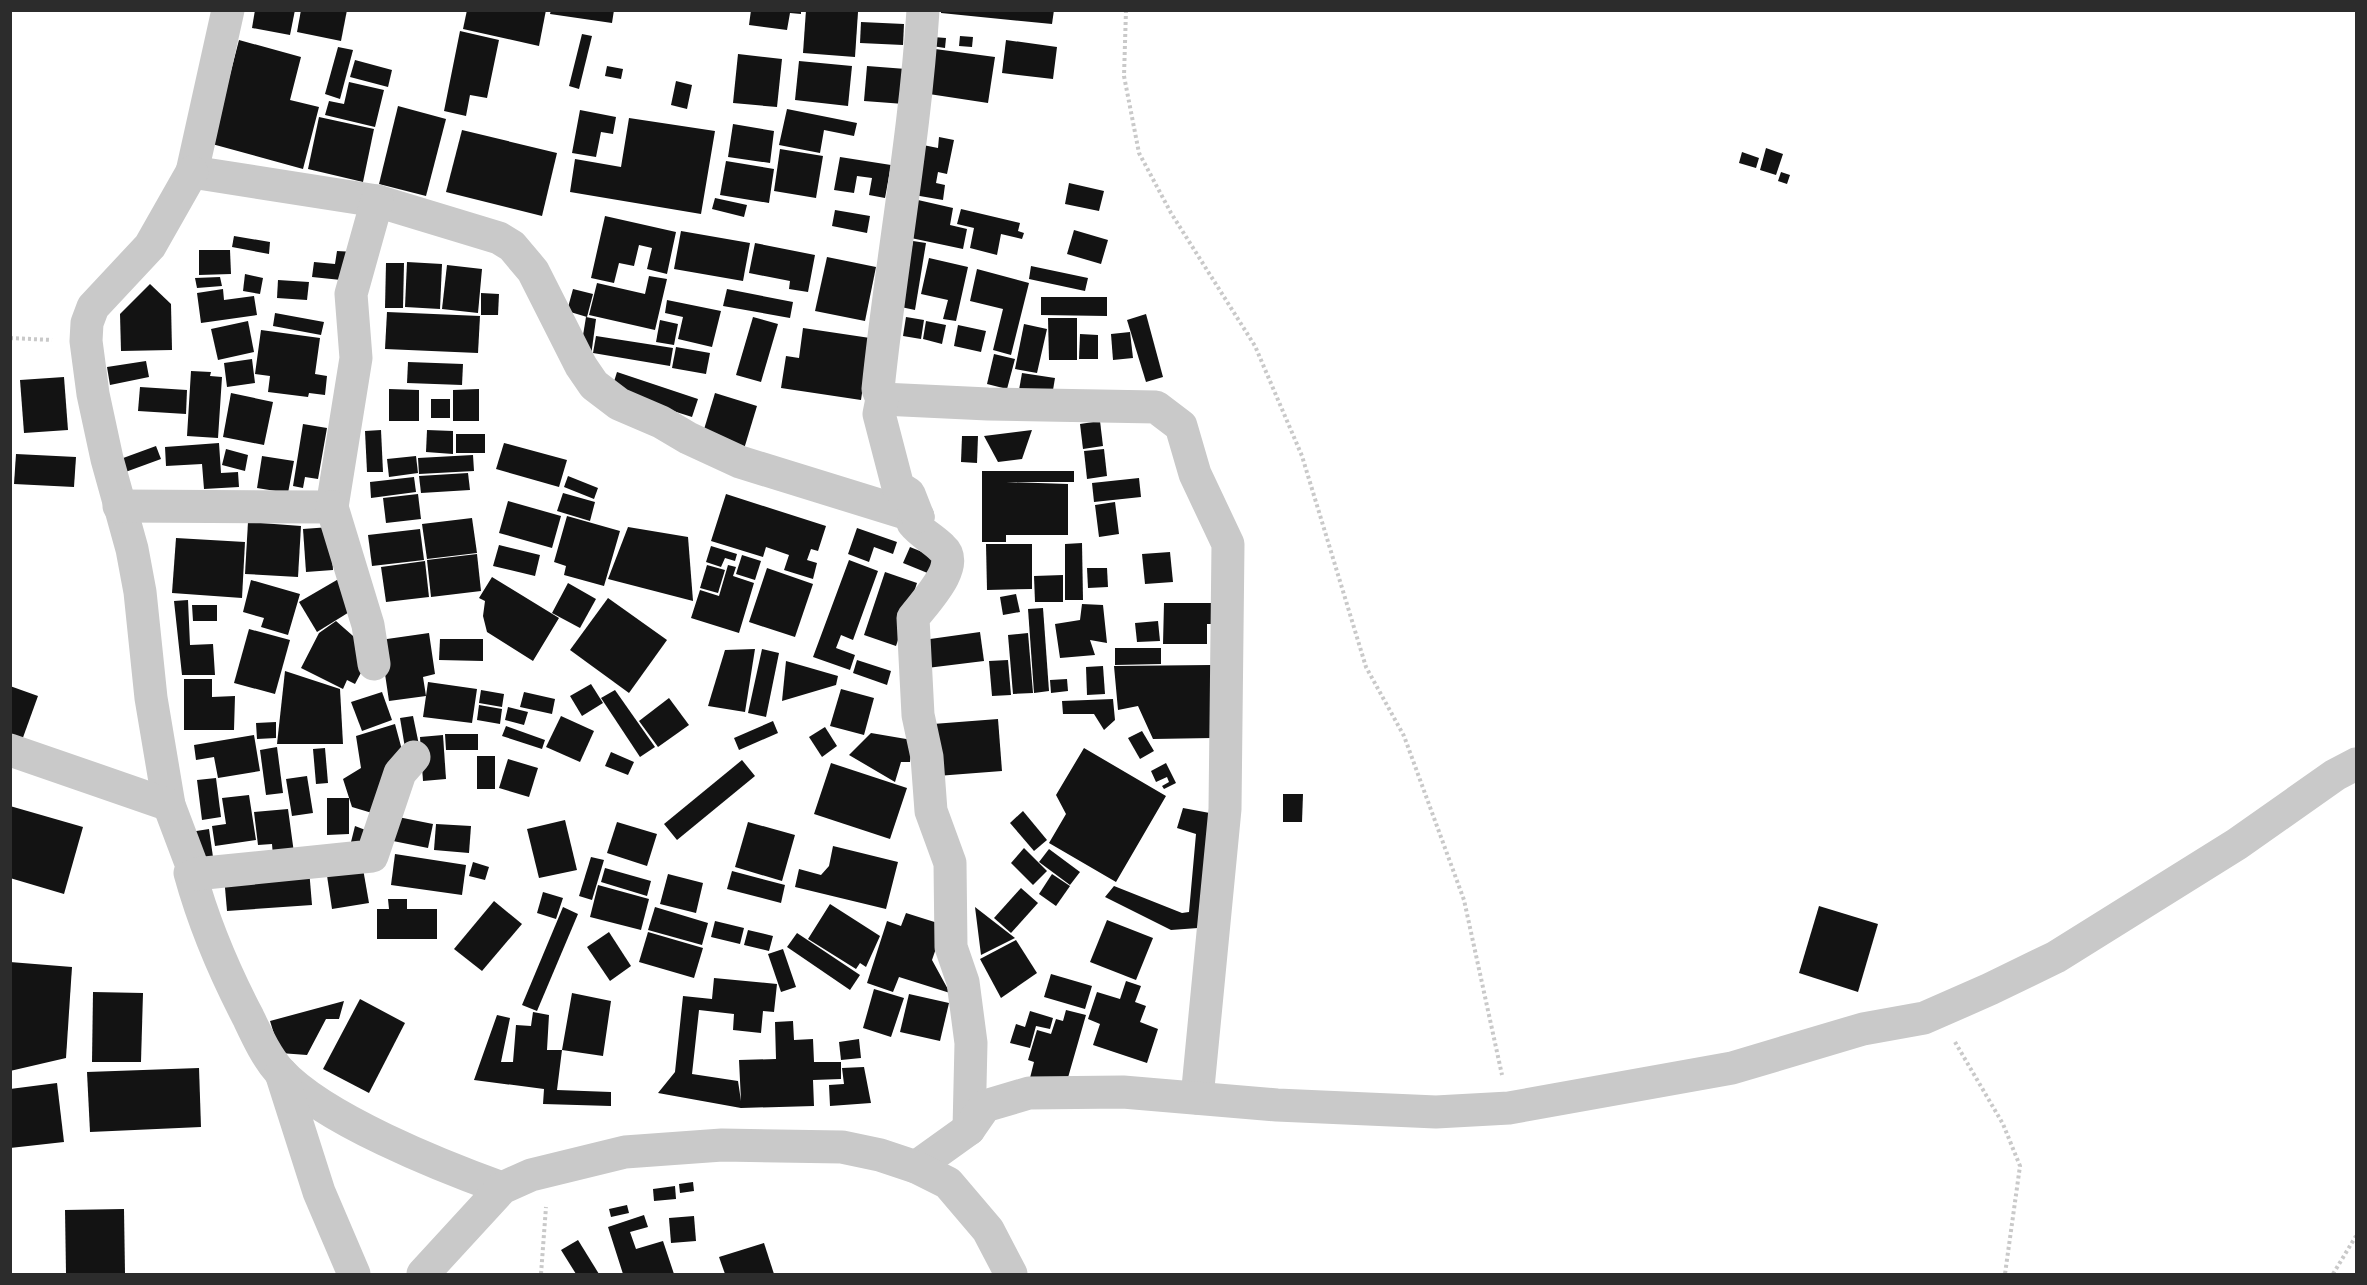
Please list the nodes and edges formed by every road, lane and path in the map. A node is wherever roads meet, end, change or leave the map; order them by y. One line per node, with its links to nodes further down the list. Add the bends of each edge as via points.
1 (228, 10): 4 (street)
2 (923, 10): 6 (street, via 882,345 878,389)
3 (1126, 10): 19 (path, via 1124,76 1139,153 1171,213 1255,346 1302,456 1366,667 1404,736 1464,900)
4 (192, 172): 5 (street); 7 (street, via 150,246 104,293 87,323 93,394)
5 (377, 201): 8 (street, via 351,294 356,358); 9 (street, via 486,232 512,246 533,271 581,366 594,385 619,404 740,462)
6 (882, 399): 9 (street, via 879,414 898,488 909,494); 18 (street, via 1156,407 1181,426 1195,474 1228,544 1226,809)
7 (119, 506): 8 (street); 14 (street, via 140,592 151,698)
8 (332, 507): 10 (street, via 368,625)
9 (918, 517): 20 (street, via 913,524 943,548 948,566 942,581 914,618 918,715 927,757 931,811 950,862 951,947 963,982 971,1043)
10 (374, 664)
11 (10, 750): 14 (street)
12 (414, 757): 15 (street, via 400,773 372,856)
13 (2356, 764): 16 (street, via 2056,957)
14 (169, 805): 15 (street)
15 (195, 874): 17 (street, via 190,873 202,918 261,1045)
16 (1937, 1012): 19 (street, via 1821,1040 1732,1068); 29 (path, via 2004,1124 2020,1166)
17 (281, 1073): 23 (street, via 348,1120 454,1171); 25 (street, via 319,1192)
18 (1197, 1098): 19 (street, via 1436,1112); 20 (street, via 1123,1092 1029,1093 985,1106)
19 (1509, 1108)
20 (969, 1129): 21 (street)
21 (916, 1167): 22 (street, via 842,1147 722,1144 625,1152); 28 (street, via 948,1183 988,1230)
22 (543, 1171): 23 (street); 27 (path, via 546,1219)
23 (502, 1188): 26 (street)
24 (2356, 1236): 30 (path)
25 (354, 1275)
26 (423, 1275)
27 (541, 1275)
28 (1011, 1275)
29 (2005, 1275)
30 (2333, 1275)

